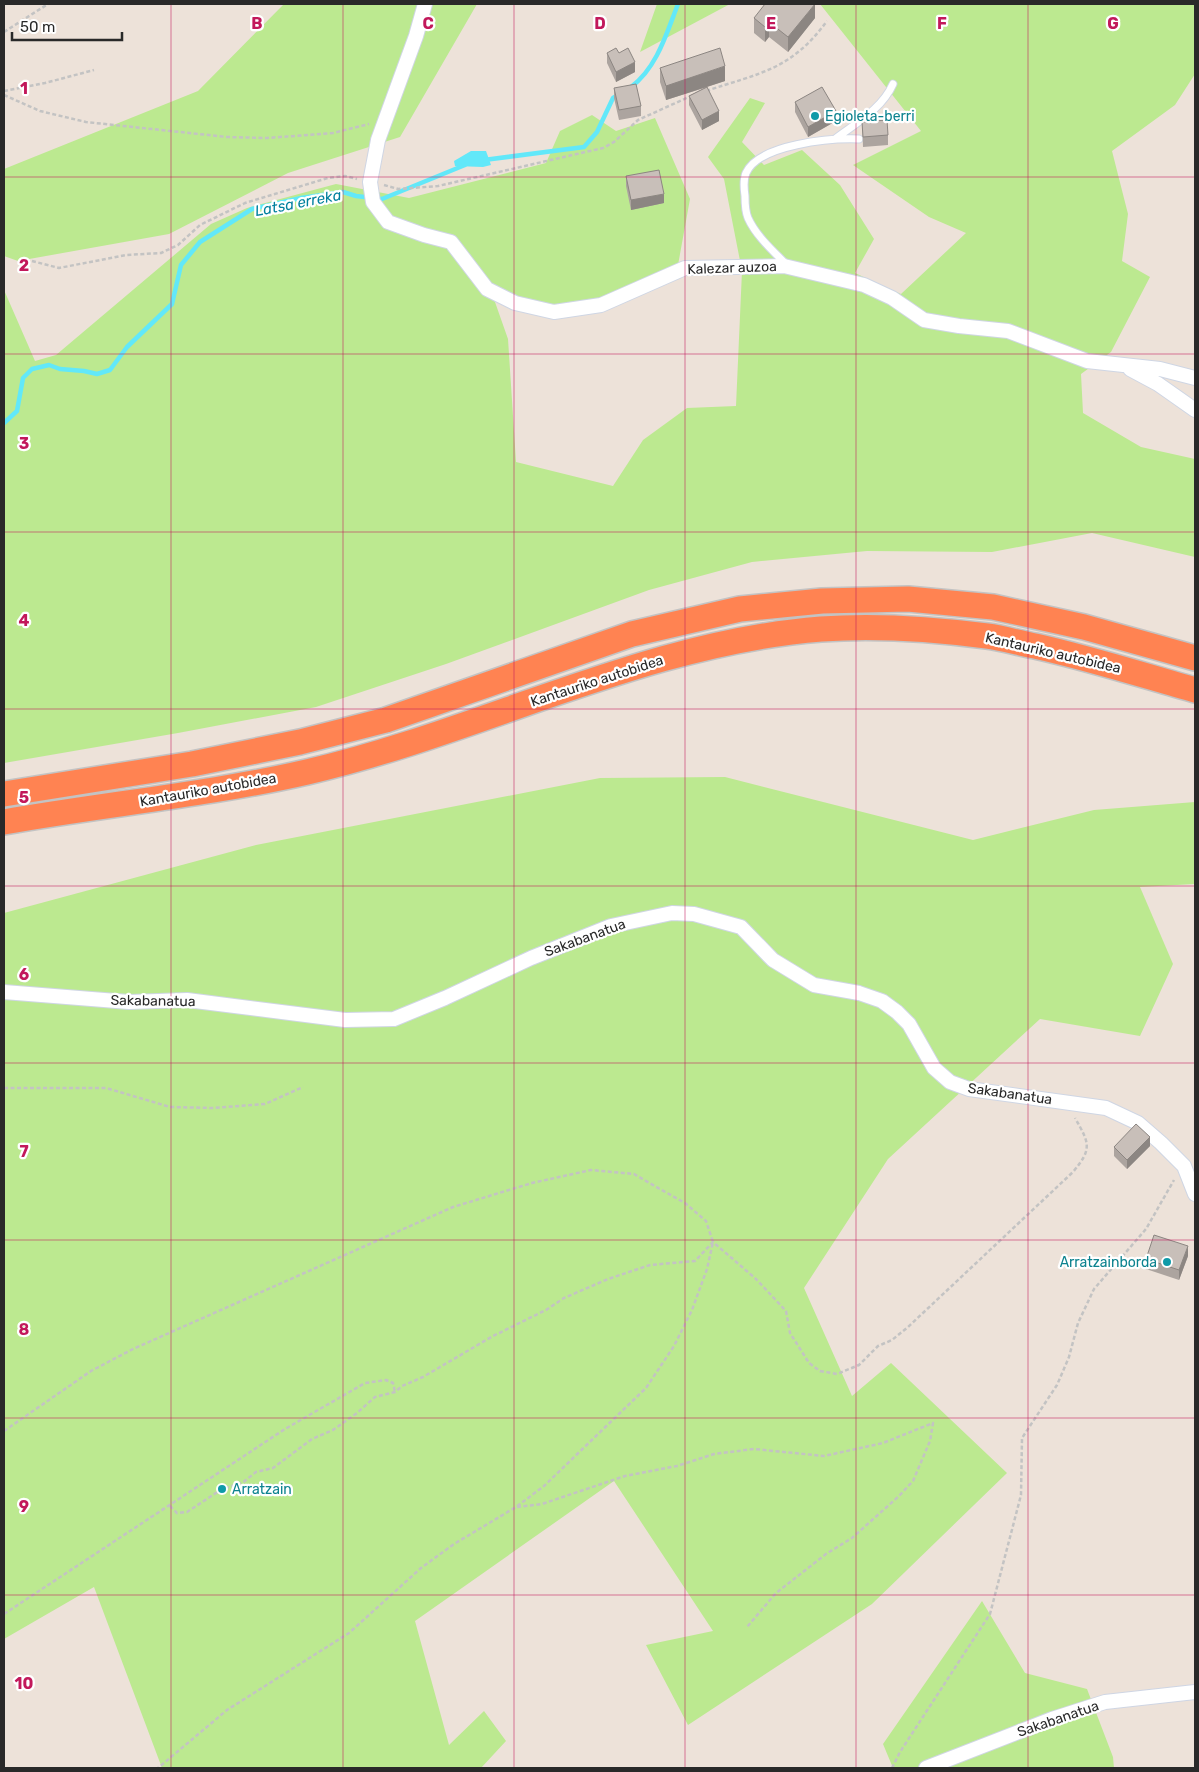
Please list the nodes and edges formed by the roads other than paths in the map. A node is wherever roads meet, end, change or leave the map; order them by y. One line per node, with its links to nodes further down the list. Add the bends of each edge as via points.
1 (425, 4): 5 (street, Kalezar auzoa, via 385,120 371,190 388,222 451,242 486,289 515,303 554,312 601,305 686,268)
2 (893, 84): 3 (lane, via 874,110)
3 (835, 139): 4 (lane); 5 (lane, via 771,153 754,163 746,173 745,210 748,220)
4 (859, 139)
5 (789, 267): 6 (street, Kalezar auzoa, via 864,285 892,298 924,320 1008,331 1087,361)
6 (1123, 364): 7 (street, Kalezar auzoa); 8 (street, Kalezar auzoa)
7 (1195, 378)
8 (1195, 410)
9 (1195, 658): 11 (highway, Kantauriko autobidea, via 1084,627 993,607 908,599 822,600 740,609 632,634 395,717 310,740 192,764)
10 (1195, 690): 12 (highway, Kantauriko autobidea, via 1075,655 989,636 905,629 822,629 748,639 643,664 427,737 307,772 197,793)
11 (4, 794)
12 (4, 822)
13 (4, 992): 14 (street, Sakabanatua, via 129,1002 187,1000 345,1020 394,1019 611,926 672,913 694,914 741,927 773,960 814,985 859,993 882,1001 909,1024 934,1068 950,1082 969,1089 1106,1108 1138,1123 1184,1166)
14 (1195, 1194)
15 (1195, 1692): 16 (street, Sakabanatua, via 1105,1702)
16 (926, 1768)

